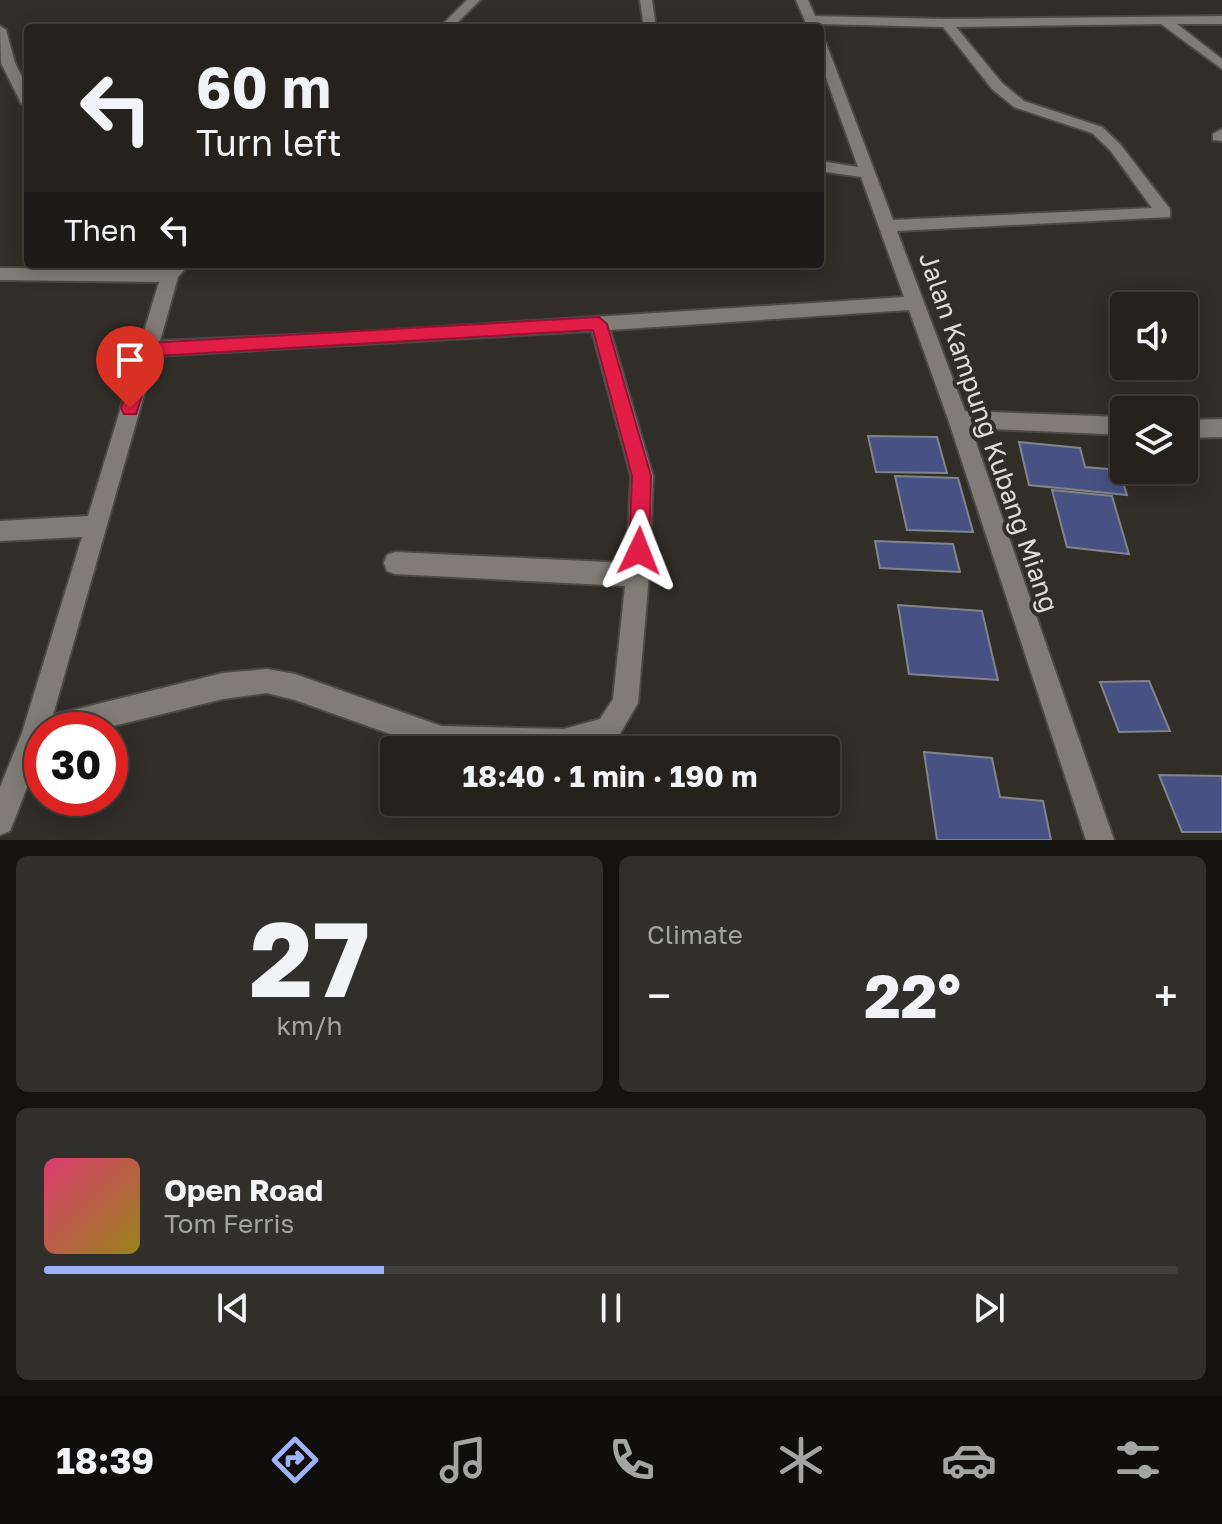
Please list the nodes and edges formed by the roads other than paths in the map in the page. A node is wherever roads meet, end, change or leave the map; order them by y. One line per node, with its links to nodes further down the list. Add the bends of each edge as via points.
1 (474, 0): 7 (street)
2 (646, 0): 8 (street)
3 (802, 0): 9 (street)
4 (1222, 20): 5 (street)
5 (1166, 22): 6 (street); 12 (street)
6 (947, 23): 9 (street); 16 (street, via 997,86 1019,104 1097,130 1164,213)
7 (449, 24)
8 (649, 24)
9 (813, 24)
10 (0, 30): 13 (street)
11 (824, 54): 15 (street, Jalan Kampung Kubang Miang)
12 (1222, 65)
13 (24, 95)
14 (824, 167): 15 (street)
15 (868, 173): 16 (street, Jalan Kampung Kubang Miang)
16 (888, 226): 19 (street, Jalan Kampung Kubang Miang)
17 (174, 268): 18 (street); 21 (street)
18 (0, 274)
19 (915, 303): 20 (street); 22 (street, Jalan Kampung Kubang Miang)
20 (599, 324): 21 (street); 29 (street, via 642,476)
21 (148, 349): 26 (street)
22 (958, 419): 23 (street); 34 (street, Jalan Kampung Kubang Miang)
23 (1110, 425)
24 (1222, 428): 25 (street)
25 (1198, 429)
26 (94, 526): 27 (street); 30 (street)
27 (0, 531)
28 (395, 563): 29 (street)
29 (638, 575): 31 (street, via 625,703 608,730 564,742 441,739 267,681)
30 (46, 712)
31 (117, 712)
32 (24, 768): 33 (street)
33 (0, 821)
34 (1100, 840)

